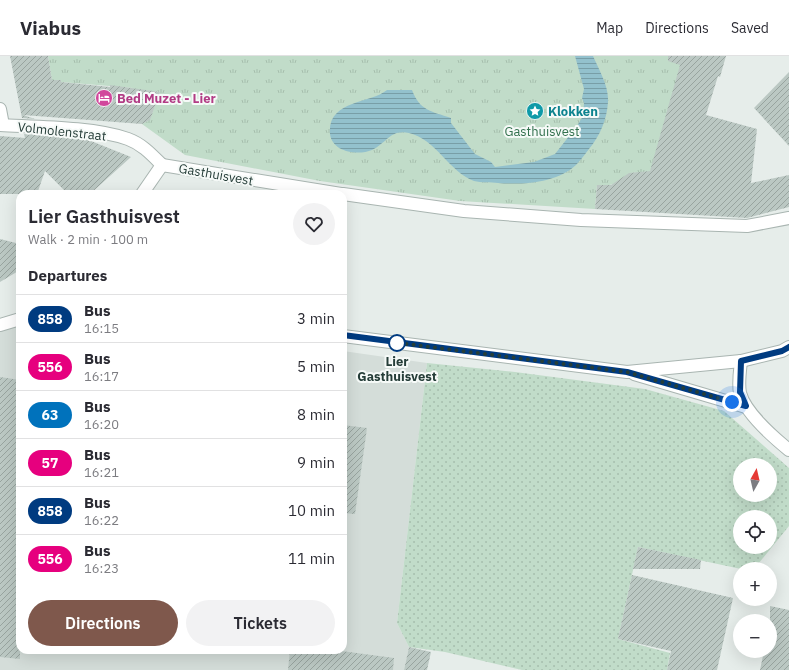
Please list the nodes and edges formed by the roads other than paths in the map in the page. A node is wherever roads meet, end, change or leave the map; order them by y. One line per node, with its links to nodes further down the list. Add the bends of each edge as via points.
1 (0, 109): 2 (street)
2 (1, 125): 3 (street, Volmolenstraat, via 84,131 128,139 144,148)
3 (162, 165): 4 (street); 5 (street, Gasthuisvest)
4 (145, 190)
5 (317, 190)
6 (347, 195): 7 (street, Gasthuisvest, via 464,211 596,220 747,226)
7 (789, 218)
8 (16, 320): 9 (street)
9 (0, 325)
10 (347, 337): 13 (street)
11 (789, 347): 12 (street)
12 (741, 361): 13 (street); 14 (street, via 740,392)
13 (627, 372): 14 (street)
14 (746, 406): 15 (street)
15 (789, 450)

